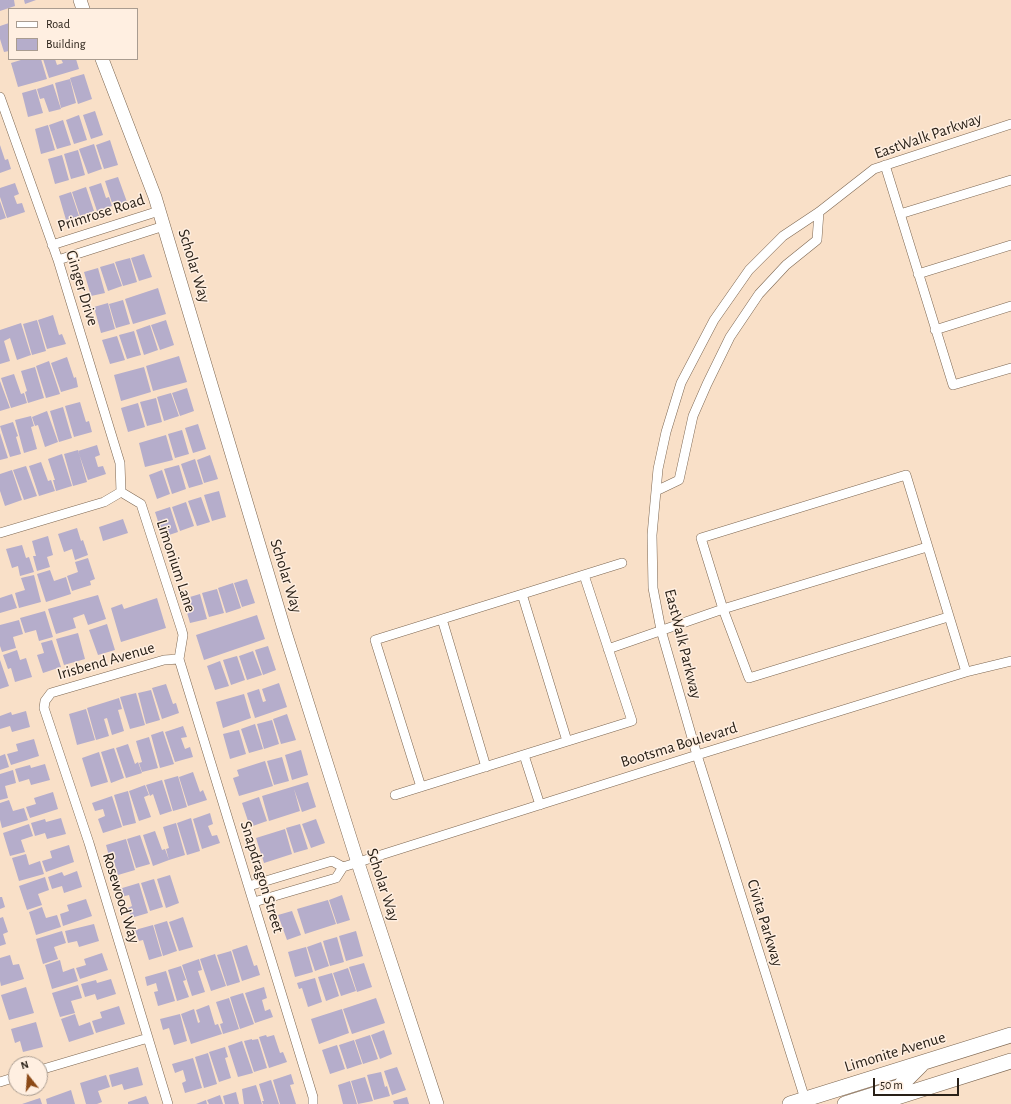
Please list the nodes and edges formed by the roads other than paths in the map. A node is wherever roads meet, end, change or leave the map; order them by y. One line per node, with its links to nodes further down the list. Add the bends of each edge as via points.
1 (102, 60): 6 (street, Scholar Way)
2 (0, 97): 10 (street, Ginger Drive)
3 (1011, 124): 4 (street, EastWalk Parkway)
4 (885, 165): 7 (street, EastWalk Parkway, via 874,169); 8 (street)
5 (1011, 180): 8 (street)
6 (159, 211): 9 (street, Scholar Way); 10 (street, Primrose Road)
7 (819, 212): 17 (street, EastWalk Parkway, via 783,236 750,270 714,320 681,383 666,432); 17 (street, via 817,240 786,265 759,294 730,336 693,416 679,480)
8 (900, 214): 13 (street)
9 (164, 226): 12 (street, Primrose Road); 40 (street, Scholar Way, via 285,632)
10 (52, 245): 12 (street, Ginger Drive)
11 (1011, 245): 13 (street)
12 (58, 260): 18 (street, Ginger Drive, via 120,463)
13 (918, 274): 15 (street)
14 (1011, 306): 15 (street)
15 (935, 330): 16 (street, via 953,385)
16 (1011, 368)
17 (656, 491): 27 (street, EastWalk Parkway, via 652,535 653,588)
18 (121, 492): 19 (street, via 104,502); 29 (street, Limonium Lane, via 141,504 183,635)
19 (0, 532)
20 (927, 547): 24 (street); 24 (street, via 906,476 898,478 701,538); 25 (street)
21 (622, 563): 22 (street)
22 (584, 575): 23 (street); 28 (street)
23 (522, 594): 26 (street); 33 (street)
24 (723, 609): 25 (street, via 749,678); 27 (street)
25 (948, 617): 31 (street)
26 (442, 619): 36 (street); 37 (street, via 375,640)
27 (661, 630): 28 (street); 35 (street, EastWalk Parkway)
28 (608, 649): 33 (street, via 632,721)
29 (179, 660): 32 (street, Irisbend Avenue, via 164,660 51,693); 42 (street, Snapdragon Street)
30 (1011, 661): 31 (street, Bootsma Boulevard)
31 (966, 672): 35 (street, Bootsma Boulevard)
32 (45, 701): 45 (street, Rosewood Way, via 44,708 88,838)
33 (567, 742): 34 (street)
34 (524, 755): 36 (street); 39 (street)
35 (697, 755): 39 (street, Bootsma Boulevard); 49 (street, Civita Parkway)
36 (486, 767): 37 (street)
37 (421, 787): 38 (street)
38 (395, 795)
39 (540, 804): 40 (street, Bootsma Boulevard)
40 (358, 863): 41 (street, Bootsma Boulevard); 52 (street, Scholar Way)
41 (343, 867): 42 (street, via 332,861); 43 (street, via 336,878)
42 (248, 886): 43 (street, Snapdragon Street)
43 (254, 902): 51 (street, Snapdragon Street)
44 (1011, 1035): 47 (main road, Limonite Avenue)
45 (148, 1038): 48 (street); 50 (street, Rosewood Way)
46 (1011, 1061): 55 (main road)
47 (923, 1062): 49 (main road, Limonite Avenue); 54 (main road, via 899,1087)
48 (48, 1068)
49 (805, 1099): 53 (main road, Limonite Avenue)
50 (168, 1104)
51 (313, 1104)
52 (437, 1104)
53 (790, 1104)
54 (845, 1104)
55 (875, 1104)

